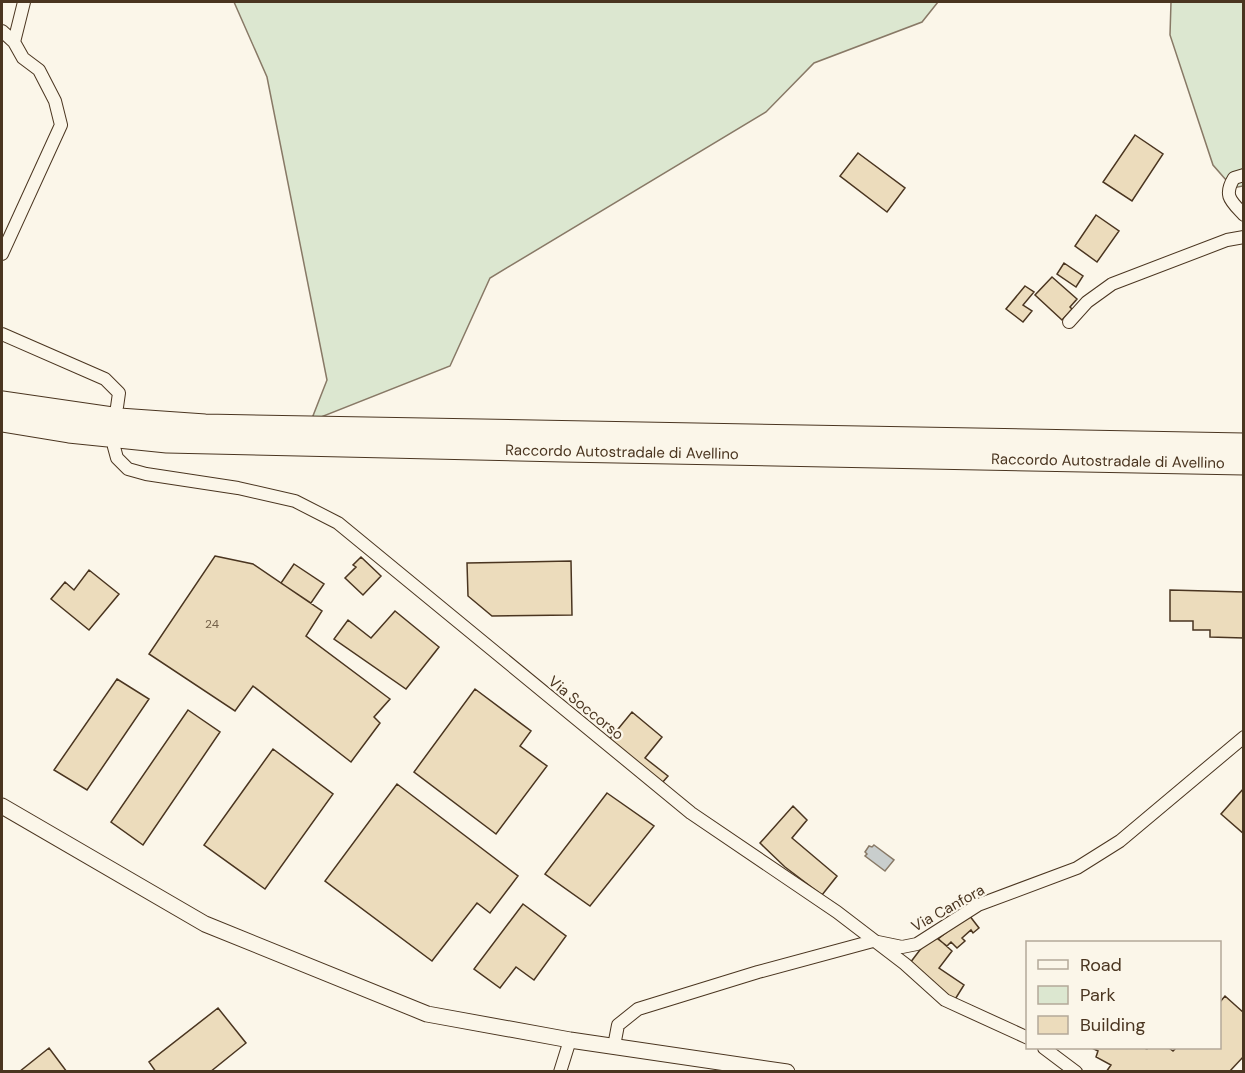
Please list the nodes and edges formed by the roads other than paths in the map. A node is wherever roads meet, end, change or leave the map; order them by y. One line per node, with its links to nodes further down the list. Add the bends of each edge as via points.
1 (24, 2): 3 (street)
2 (2, 32): 3 (street)
3 (15, 42): 7 (street, via 23,58 39,70 55,101 61,125)
4 (1244, 175): 5 (street, via 1234,178 1228,187 1229,198)
5 (1244, 215)
6 (1244, 237): 8 (street, via 1112,284 1087,302)
7 (2, 254)
8 (1069, 322)
9 (2, 334): 11 (street, via 105,380 119,393)
10 (2, 402): 13 (highway, Raccordo Autostradale di Avellino, via 205,425)
11 (117, 407)
12 (2, 421): 15 (highway, Raccordo Autostradale di Avellino, via 167,442)
13 (1244, 444)
14 (114, 447): 18 (street, Via Soccorso, via 117,458 128,469 295,501 338,523 691,813 837,912)
15 (1244, 464)
16 (1244, 737): 18 (street, Via Canfora, via 1120,841 1077,868 978,905 918,944 902,947)
17 (2, 806): 20 (street, via 205,924 426,1014)
18 (873, 941): 19 (street, Via Soccorso, via 945,1000); 21 (street, Via Canfora, via 638,1009 618,1025)
19 (1026, 1037)
20 (570, 1040): 21 (street); 23 (street)
21 (614, 1046): 24 (street)
22 (1047, 1049): 25 (street)
23 (560, 1071)
24 (787, 1071)
25 (1076, 1071)

